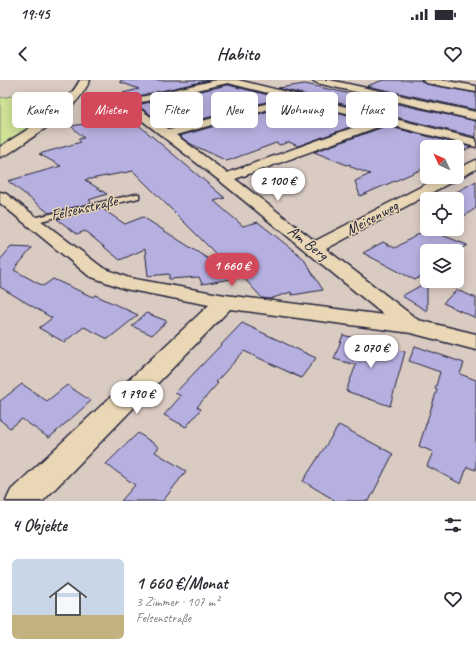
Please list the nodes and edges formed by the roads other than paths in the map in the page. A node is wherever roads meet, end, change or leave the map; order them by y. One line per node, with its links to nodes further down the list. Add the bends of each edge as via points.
1 (85, 80): 13 (street, via 78,94 61,109)
2 (228, 80): 6 (street); 11 (street, Am Berg, via 124,102)
3 (317, 80): 8 (street)
4 (426, 80): 5 (street)
5 (476, 89)
6 (275, 92)
7 (266, 107): 11 (street)
8 (476, 116)
9 (398, 123): 12 (street)
10 (364, 128): 16 (street)
11 (168, 134): 16 (street, Am Berg)
12 (476, 143)
13 (0, 153)
14 (476, 164): 15 (street)
15 (464, 170)
16 (225, 178): 21 (street, Am Berg)
17 (438, 184): 21 (street, Meisenweg)
18 (0, 196): 20 (street, Felsenstraße)
19 (136, 196): 20 (lane, Felsenstraße)
20 (32, 221): 22 (street, Felsenstraße, via 96,272 125,283)
21 (315, 248): 23 (street, Am Berg)
22 (226, 302): 23 (street, Felsenstraße); 25 (street)
23 (411, 326): 24 (street, Felsenstraße)
24 (476, 342)
25 (22, 501)

